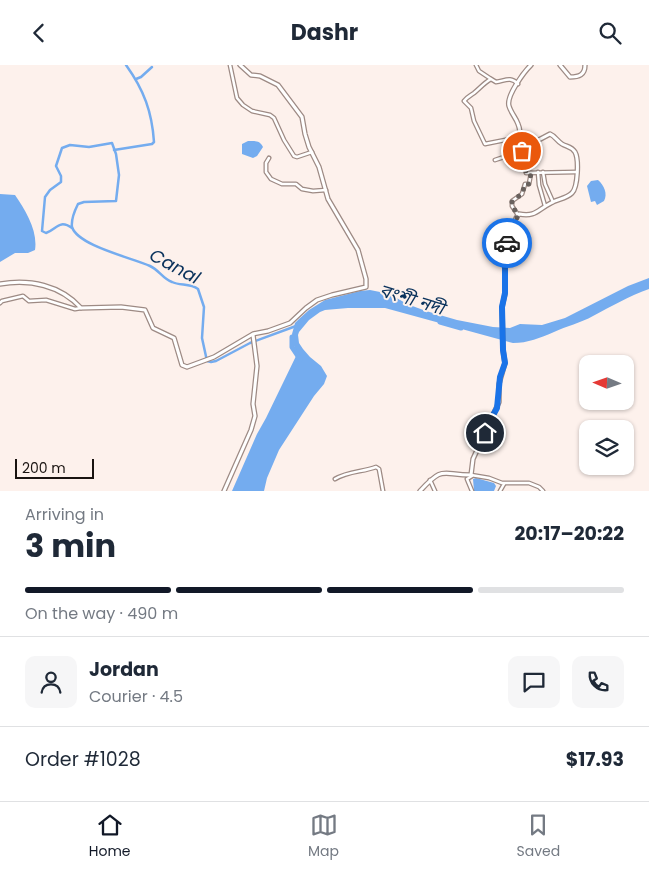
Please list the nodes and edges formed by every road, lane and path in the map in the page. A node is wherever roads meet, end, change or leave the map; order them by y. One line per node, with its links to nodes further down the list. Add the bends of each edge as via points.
1 (230, 65): 12 (street, via 237,98 243,105 274,118 294,156)
2 (240, 65): 12 (street, via 251,75 278,85 302,117)
3 (476, 65): 7 (street)
4 (531, 65): 8 (street)
5 (560, 65): 6 (street, via 570,77 577,77 585,71)
6 (585, 65)
7 (491, 79): 8 (street, via 496,82 510,79); 9 (street, via 464,101 471,108 483,143)
8 (518, 84): 9 (street, via 508,98 508,104)
9 (520, 137): 10 (street)
10 (523, 143): 11 (street); 16 (street, via 531,144 546,135 553,135 576,154)
11 (522, 151): 14 (street); 17 (street, via 526,172)
12 (312, 152): 19 (street)
13 (269, 158): 19 (street, via 266,172 271,179 282,184 296,184 302,189)
14 (495, 160)
15 (543, 172): 16 (street); 18 (street); 20 (street)
16 (577, 172): 20 (street, via 577,186 571,194)
17 (531, 173): 18 (street); 22 (street, via 529,184 525,184 522,194 512,201)
18 (538, 173): 21 (street)
19 (326, 191): 26 (street, via 358,250 366,287 317,300 290,323)
20 (553, 202): 21 (street)
21 (545, 206): 22 (street, via 532,215)
22 (518, 215): 27 (street, via 505,252 502,307 505,363 497,408 474,459)
23 (0, 284): 25 (street, via 49,286)
24 (0, 303): 25 (street, via 23,296 29,301 46,300)
25 (81, 308): 26 (street, via 145,310 153,328 174,338 182,365 187,367 214,357)
26 (253, 334): 31 (street, via 255,416)
27 (471, 476): 29 (street, via 440,473); 30 (street); 35 (street, via 468,479)
28 (335, 479): 32 (street, via 376,467)
29 (430, 480): 33 (street); 34 (street)
30 (504, 483): 36 (street); 37 (street, via 529,483)
31 (224, 491)
32 (383, 491)
33 (420, 491)
34 (435, 491)
35 (472, 491)
36 (500, 491)
37 (543, 491)

